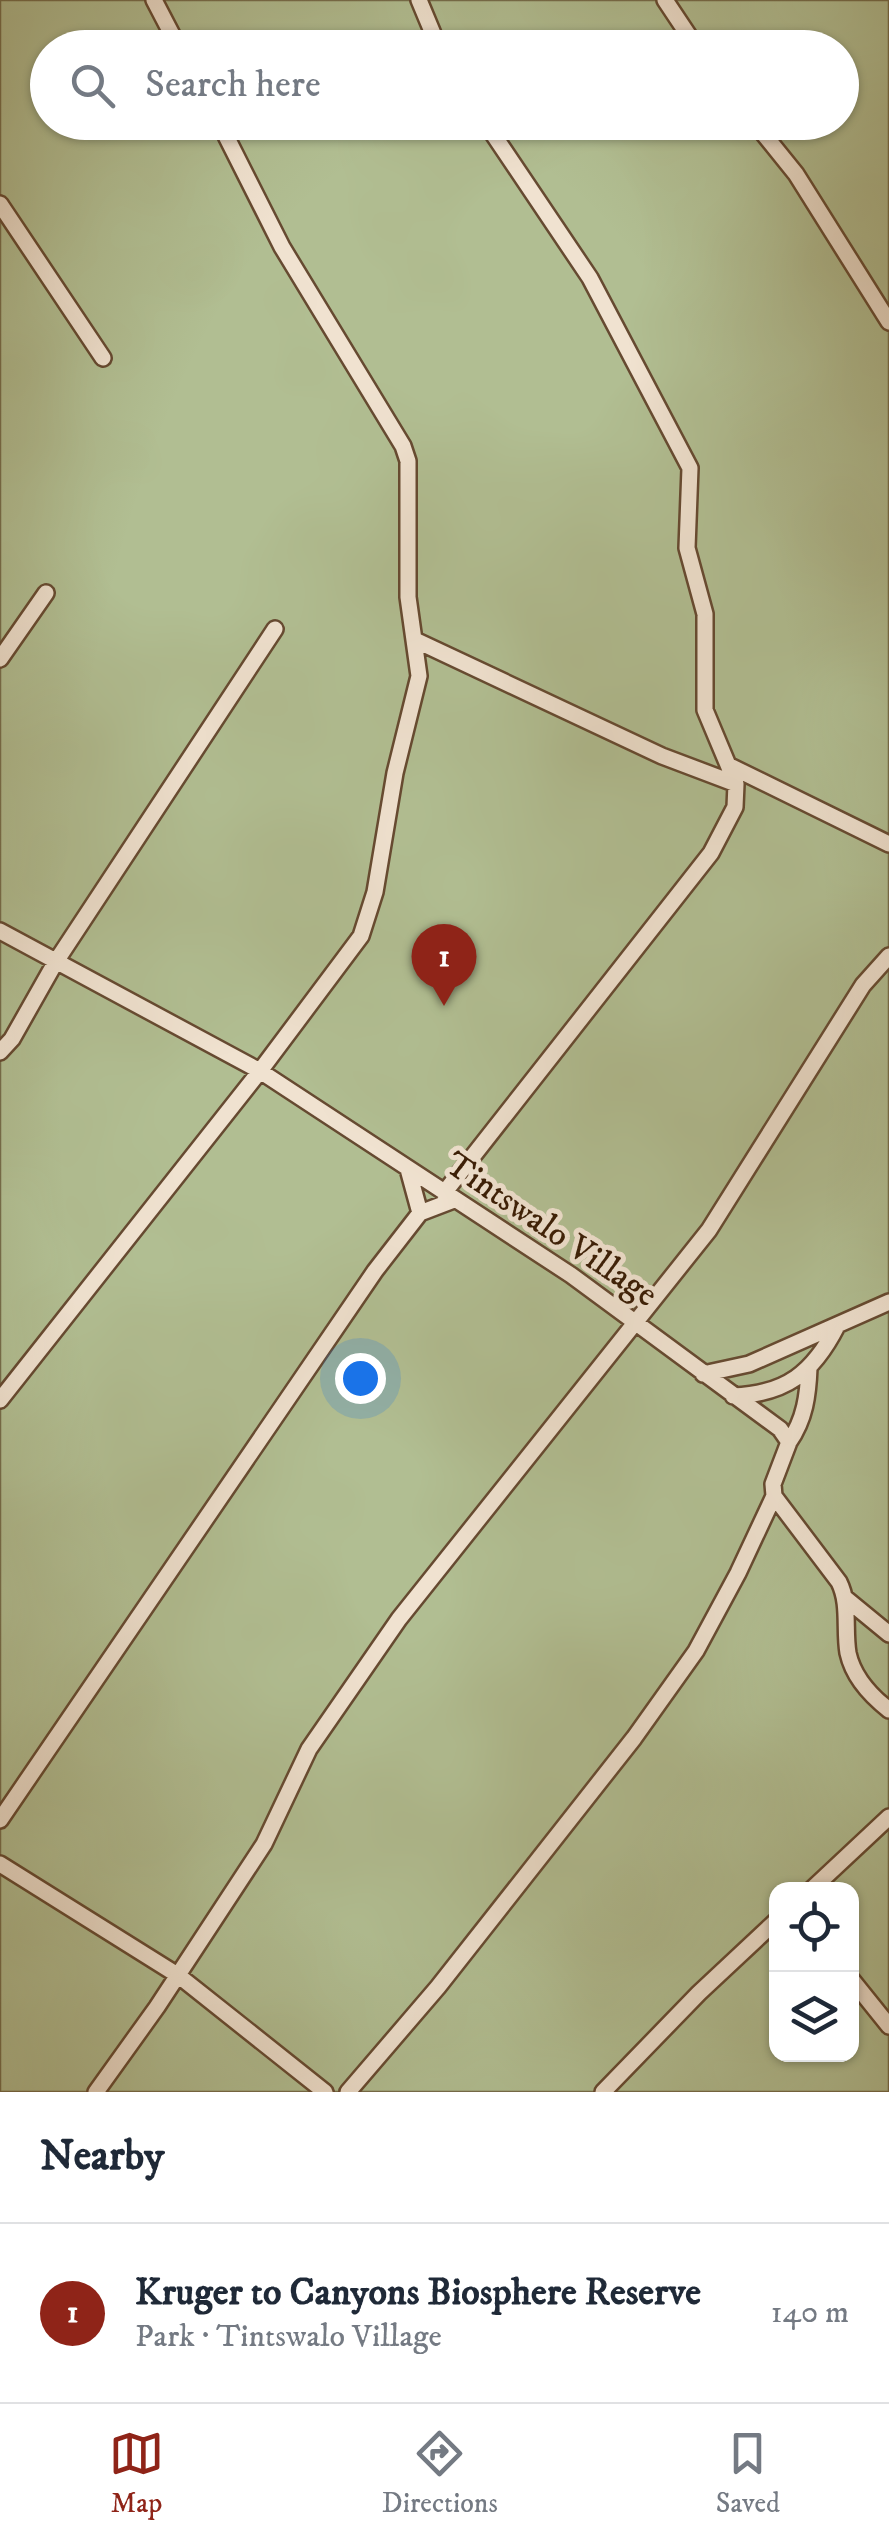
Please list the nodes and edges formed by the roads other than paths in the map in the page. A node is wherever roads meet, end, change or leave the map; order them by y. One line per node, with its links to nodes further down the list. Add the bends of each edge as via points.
1 (154, 0): 4 (street)
2 (419, 0): 5 (street)
3 (665, 0): 6 (street)
4 (170, 30)
5 (432, 30)
6 (685, 30)
7 (228, 140): 15 (street, via 282,247 403,446)
8 (497, 140): 17 (street, via 590,278 690,468 687,548 705,614 705,710)
9 (769, 140): 11 (street)
10 (0, 204): 12 (street)
11 (889, 322)
12 (103, 358)
13 (46, 593): 16 (street)
14 (275, 629): 22 (street)
15 (415, 640): 18 (street); 24 (street, via 416,698 370,914 344,961)
16 (0, 659)
17 (732, 767): 18 (street); 19 (street)
18 (736, 784): 26 (street, via 735,808 711,852)
19 (889, 844)
20 (0, 930): 22 (street, Tintswalo Village)
21 (889, 956): 29 (street, via 863,984 709,1230)
22 (55, 963): 23 (street); 24 (street, Tintswalo Village)
23 (0, 1052)
24 (260, 1071): 25 (street, Tintswalo Village); 34 (street)
25 (408, 1170): 26 (street, Tintswalo Village); 27 (street)
26 (449, 1196): 27 (street); 29 (street, Tintswalo Village)
27 (420, 1213): 41 (street)
28 (889, 1302): 30 (street)
29 (637, 1324): 32 (street, Tintswalo Village); 45 (street, via 399,1619 309,1749 264,1844)
30 (837, 1326): 31 (street); 32 (street, via 750,1364)
31 (809, 1368): 33 (street, via 779,1388); 35 (street, via 804,1410)
32 (702, 1374): 33 (street, Tintswalo Village)
33 (733, 1396): 35 (street, Tintswalo Village)
34 (0, 1400)
35 (789, 1442): 36 (street)
36 (774, 1496): 37 (street); 51 (street, via 696,1651 634,1738)
37 (844, 1597): 38 (street); 39 (street, via 850,1659 870,1694)
38 (889, 1634)
39 (889, 1710)
40 (889, 1817): 43 (street)
41 (0, 1820)
42 (0, 1864): 45 (street)
43 (820, 1882)
44 (769, 1928): 48 (street)
45 (179, 1976): 49 (street); 50 (street)
46 (859, 1989): 47 (street)
47 (889, 2026)
48 (605, 2091)
49 (96, 2092)
50 (325, 2092)
51 (348, 2092)

